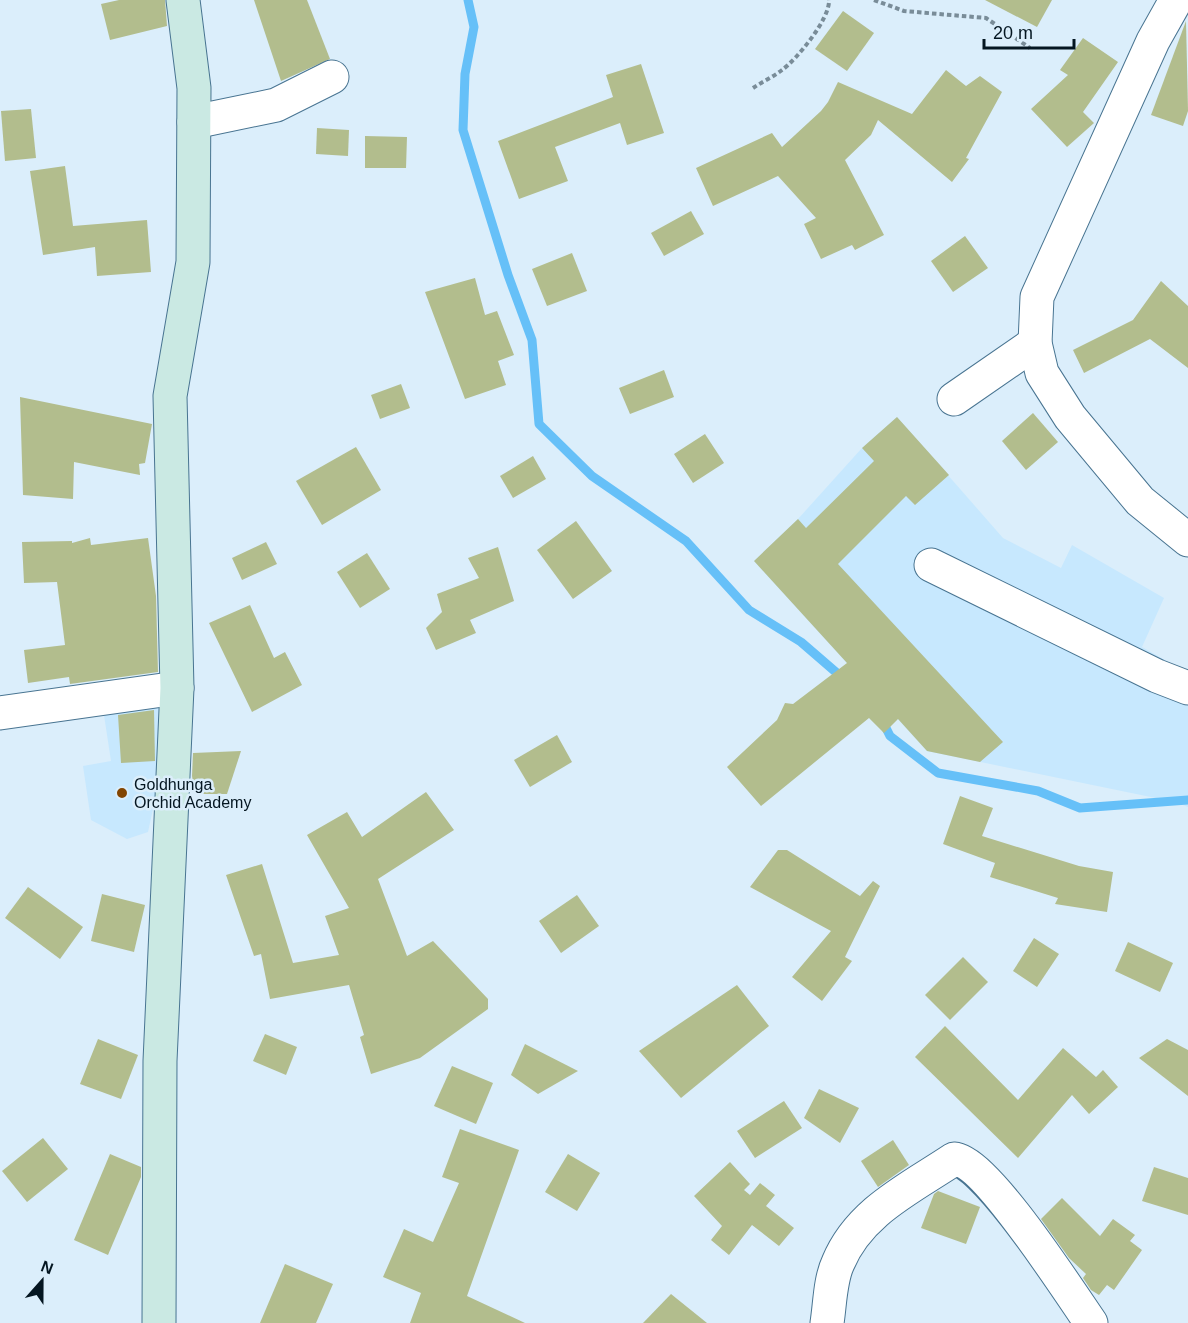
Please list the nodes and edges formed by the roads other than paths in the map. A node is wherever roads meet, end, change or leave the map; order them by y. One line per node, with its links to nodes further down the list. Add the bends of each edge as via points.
1 (183, 0): 4 (street, via 194,88)
2 (1176, 0): 5 (street, via 1153,41 1037,297)
3 (332, 77): 4 (street, via 276,105)
4 (194, 122): 9 (street, via 193,262 171,396)
5 (1035, 343): 6 (street); 7 (street, via 1042,373 1070,417 1140,501)
6 (954, 399)
7 (1188, 540)
8 (931, 566): 10 (street)
9 (177, 688): 11 (street); 12 (street, via 160,1061)
10 (1188, 688)
11 (0, 713)
12 (159, 1323)
13 (827, 1323): 14 (street, via 836,1266 861,1223 954,1159 966,1163 1013,1211)
14 (1091, 1323)

